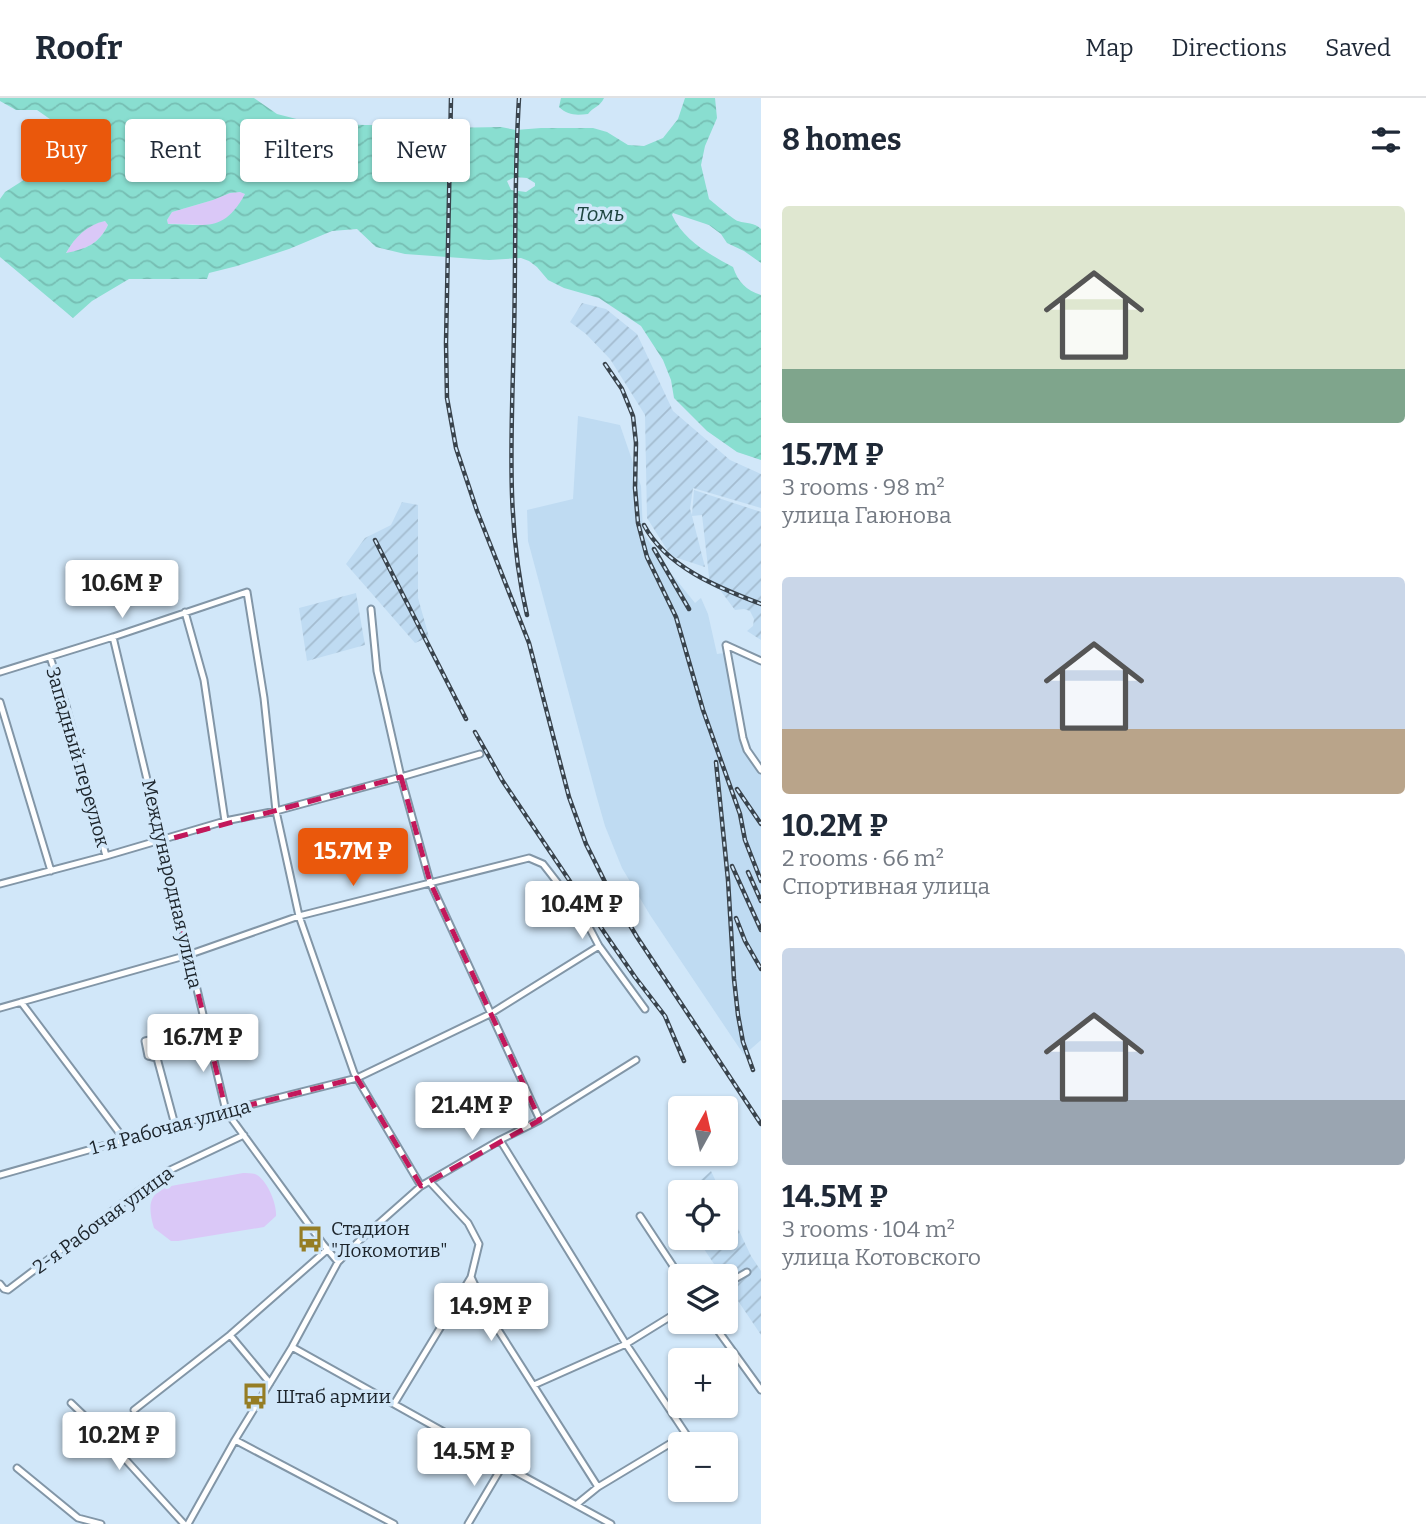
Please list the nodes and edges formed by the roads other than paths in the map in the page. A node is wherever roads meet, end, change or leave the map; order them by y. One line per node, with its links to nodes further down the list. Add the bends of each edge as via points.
1 (370, 610): 12 (street, via 377,671)
2 (184, 612): 3 (street); 13 (street, via 247,592); 14 (street, via 204,680)
3 (113, 638): 4 (street); 15 (street, Международная улица)
4 (50, 657): 6 (street); 16 (street, Западный переулок)
5 (761, 661): 11 (street, via 726,645 743,738)
6 (0, 672)
7 (0, 702): 8 (street)
8 (8, 729): 9 (street); 17 (street)
9 (0, 732)
10 (480, 754): 12 (street)
11 (761, 770)
12 (401, 778): 13 (street); 18 (street)
13 (276, 811): 14 (street); 20 (street)
14 (225, 821): 15 (street)
15 (162, 841): 16 (street); 22 (street, Международная улица)
16 (106, 856): 17 (street)
17 (51, 871): 19 (street)
18 (430, 882): 20 (street); 21 (street, via 529,858 543,864); 26 (street)
19 (0, 884)
20 (299, 916): 22 (street); 29 (street)
21 (599, 946): 25 (street); 26 (street, 1-я Рабочая улица)
22 (188, 955): 23 (street); 30 (street, Международная улица)
23 (21, 1002): 24 (street); 34 (street)
24 (0, 1008)
25 (645, 1009)
26 (490, 1014): 29 (street, 1-я Рабочая улица); 31 (street)
27 (157, 1058): 32 (street)
28 (636, 1060): 31 (street)
29 (357, 1078): 30 (street, 1-я Рабочая улица); 38 (street)
30 (226, 1111): 32 (street, 1-я Рабочая улица); 33 (street, Международная улица)
31 (540, 1120): 35 (street)
32 (175, 1125): 34 (street, 1-я Рабочая улица)
33 (244, 1135): 40 (street, Международная улица); 46 (street, 2-я Рабочая улица, via 168,1171 8,1290)
34 (124, 1139): 36 (street, 1-я Рабочая улица)
35 (500, 1140): 37 (street); 50 (street)
36 (0, 1175)
37 (430, 1182): 38 (street); 44 (street, via 468,1223 479,1244)
38 (421, 1186): 41 (street)
39 (640, 1216): 42 (street)
40 (328, 1249): 41 (street, Международная улица); 49 (street)
41 (338, 1262): 51 (street)
42 (672, 1264)
43 (747, 1272): 45 (street)
44 (471, 1277): 53 (street, via 490,1317); 56 (street)
45 (738, 1277)
46 (2, 1287)
47 (668, 1318): 50 (street)
48 (720, 1334): 54 (street)
49 (230, 1335): 52 (street); 57 (street)
50 (626, 1343): 53 (street); 61 (street, via 686,1434)
51 (292, 1347): 52 (street); 56 (street)
52 (270, 1383): 58 (street)
53 (534, 1385): 61 (street)
54 (761, 1390)
55 (71, 1403): 65 (street)
56 (394, 1404): 59 (street)
57 (135, 1410)
58 (235, 1440): 65 (street); 66 (street)
59 (503, 1465): 62 (street); 67 (street)
60 (17, 1468): 64 (street, via 78,1518)
61 (598, 1487): 62 (street)
62 (577, 1504): 63 (street)
63 (602, 1522): 68 (street)
64 (101, 1524)
65 (186, 1524)
66 (394, 1524)
67 (468, 1524)
68 (611, 1524)

